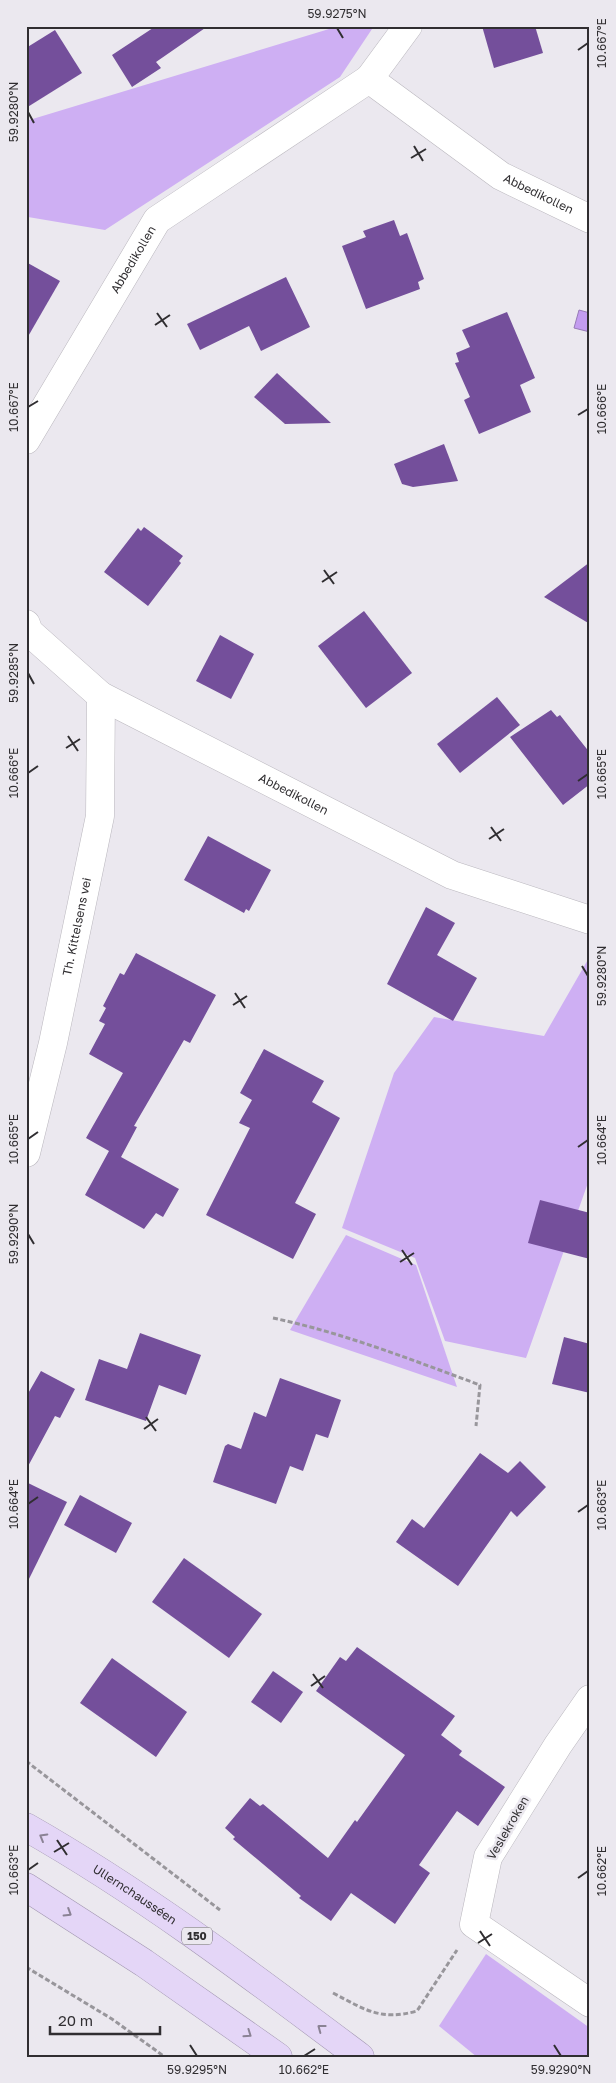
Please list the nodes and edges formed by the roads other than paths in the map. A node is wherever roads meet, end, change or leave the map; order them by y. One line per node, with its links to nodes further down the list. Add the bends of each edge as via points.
1 (408, 26): 2 (street, Abbedikollen)
2 (369, 78): 3 (street, Abbedikollen, via 502,176); 4 (street, Abbedikollen, via 157,220)
3 (590, 219)
4 (26, 440)
5 (26, 624): 6 (street, Abbedikollen, via 29,632)
6 (101, 696): 7 (street, Abbedikollen, via 452,876); 8 (street, Th. Kittelsens vei, via 100,816 53,1043)
7 (590, 920)
8 (26, 1153)
9 (590, 1699): 12 (street, Veslekroken, via 488,1857 474,1924)
10 (26, 1827): 14 (highway, Ullernchausséen / 150, one-way to 10, via 208,1943 84,1860)
11 (26, 1887): 13 (highway, one-way to 13, via 128,1952)
12 (590, 2003)
13 (278, 2057)
14 (360, 2057)

